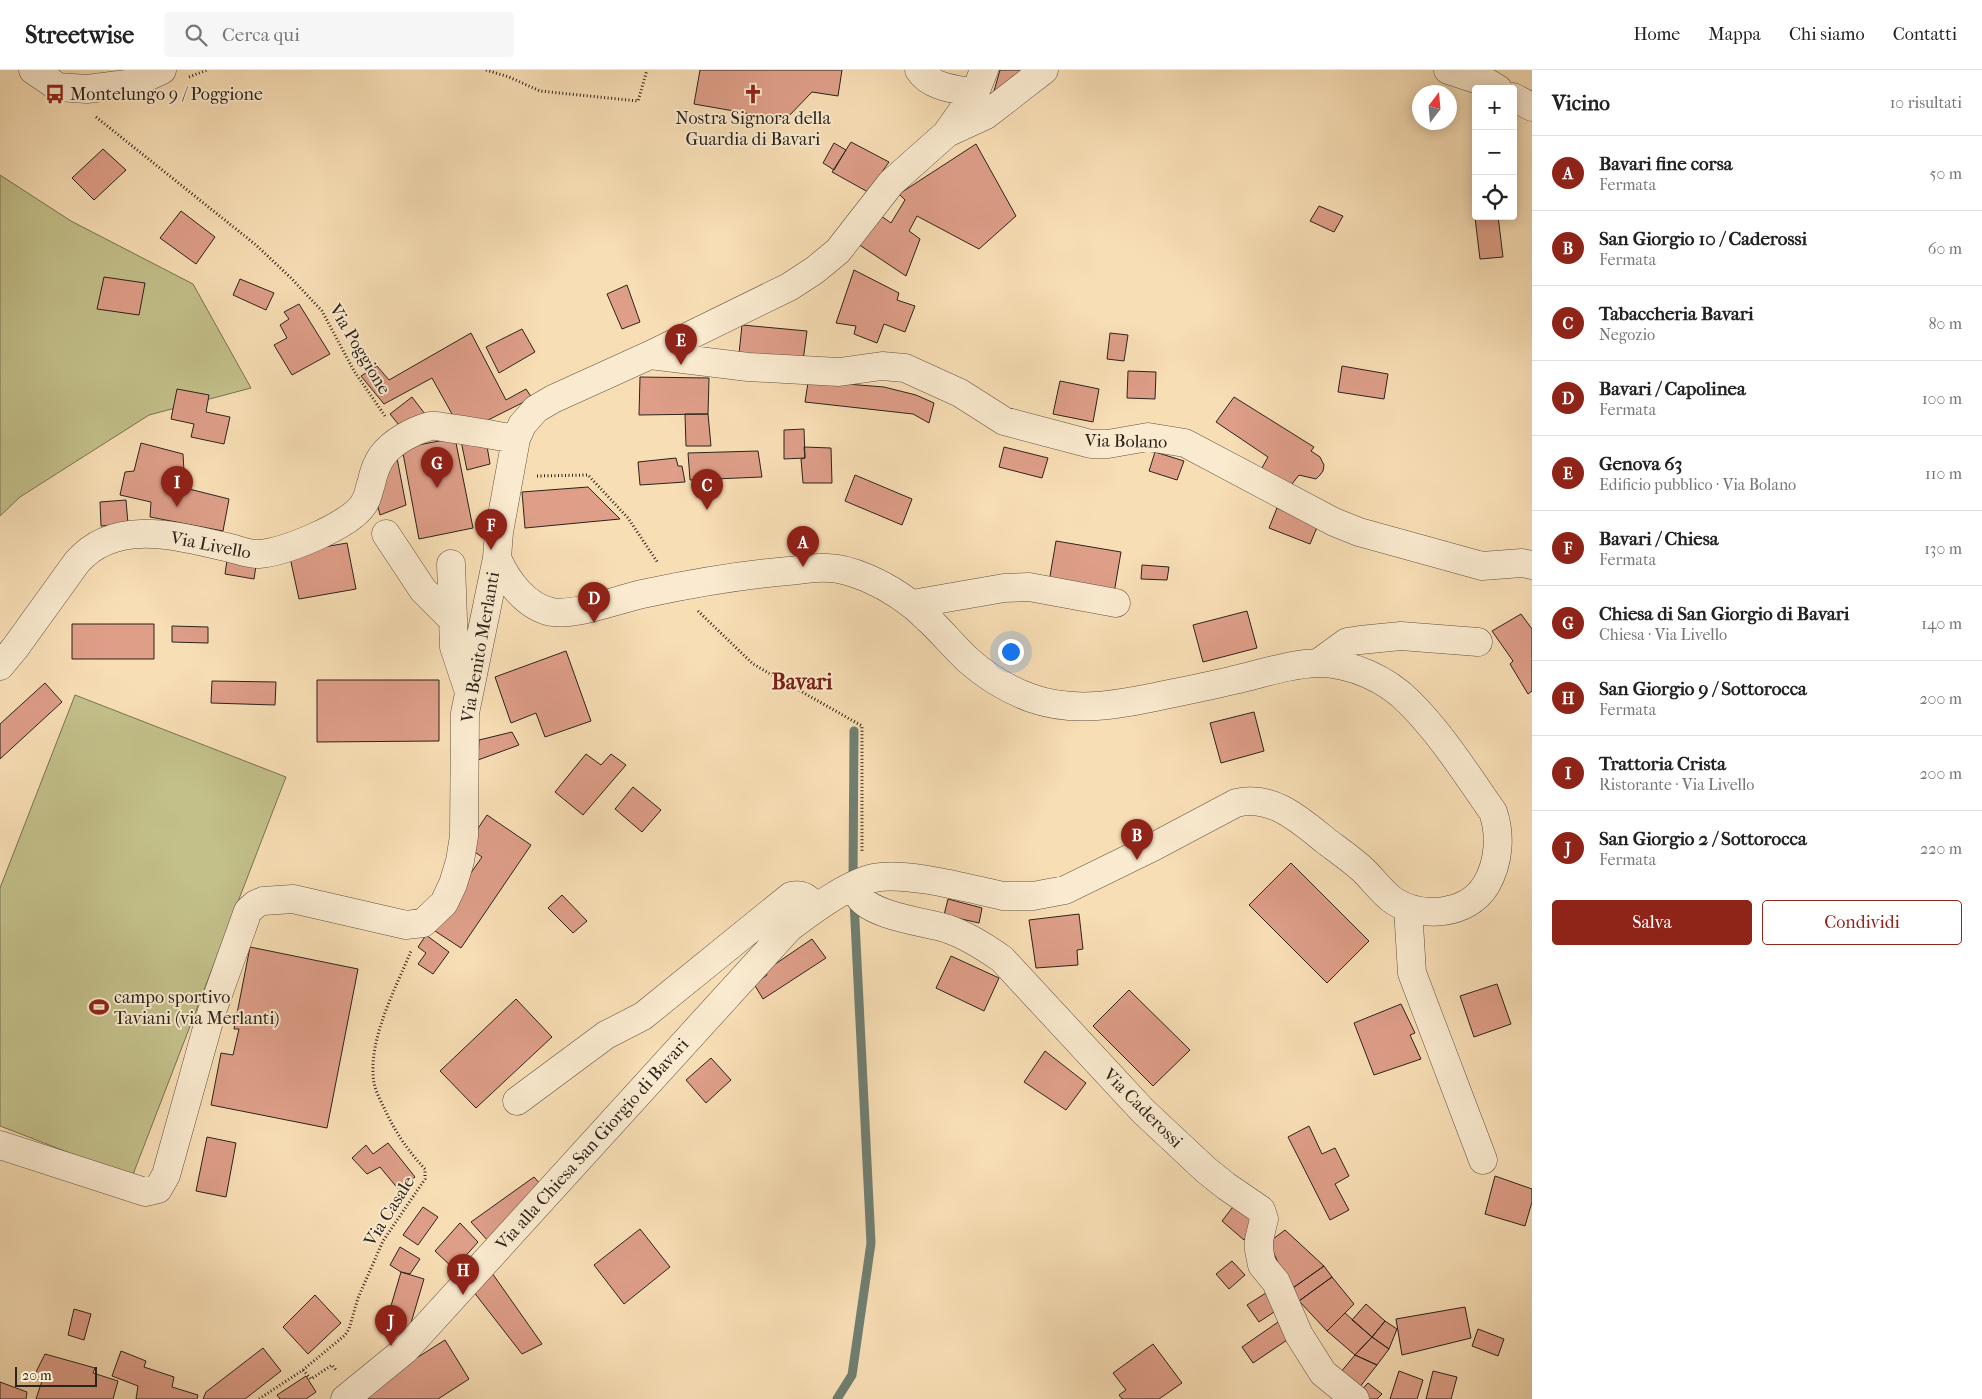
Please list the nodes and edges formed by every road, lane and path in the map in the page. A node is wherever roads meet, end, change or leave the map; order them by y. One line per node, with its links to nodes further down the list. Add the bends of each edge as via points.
1 (33, 70): 2 (street, via 58,87 87,89 134,83)
2 (162, 70)
3 (486, 70): 4 (path, via 540,91 638,101)
4 (647, 70)
5 (919, 70): 8 (street, via 941,86)
6 (1044, 70): 13 (street, via 986,115)
7 (1448, 70): 9 (street)
8 (980, 81): 13 (street)
9 (1491, 85)
10 (1517, 99): 11 (street)
11 (1532, 107)
12 (92, 114): 15 (path, Via Poggione, via 256,245 291,278 322,311 354,371)
13 (946, 134): 14 (street, via 891,183 838,251 815,270 789,287)
14 (650, 355): 16 (street, via 553,398 536,409 522,425); 22 (street, Via Bolano, via 748,367 839,372 882,366 905,368 960,393 1004,421 1091,444 1148,437 1185,443 1359,532 1482,566)
15 (400, 438): 16 (street, Via Livello, via 431,426); 29 (street, Via Livello, via 382,456 369,496 362,507 319,535 281,550 258,554 154,534 115,537 102,542 77,562)
16 (516, 439): 17 (street)
17 (509, 476): 19 (street); 21 (path, via 588,475 628,518)
18 (386, 534): 26 (street, via 423,590)
19 (497, 558): 24 (street, Via alla Chiesa San Giorgio di Bavari, via 505,576 528,600 554,612 572,612 646,593 744,574 830,567 853,572); 30 (street, Via Benito Merlanti)
20 (451, 564): 26 (street)
21 (658, 564)
22 (1532, 565)
23 (1116, 603): 24 (street, via 1029,587 1004,588)
24 (912, 604): 28 (street, Via alla Chiesa San Giorgio di Bavari, via 968,660 990,676 1033,698 1062,705 1121,704)
25 (696, 609): 31 (path, via 753,664 862,726)
26 (453, 620): 30 (street, via 454,647)
27 (1478, 642): 28 (street, via 1401,636 1360,640 1347,642)
28 (1318, 663): 33 (street, Via alla Chiesa San Giorgio di Bavari, via 1348,667 1376,678 1401,695 1431,725 1494,812 1498,841 1493,868 1484,888 1464,906 1437,912)
29 (0, 666)
30 (469, 693): 34 (street, Via Benito Merlanti, via 465,712 464,836 460,861 444,903)
31 (861, 882): 32 (street, Via alla Chiesa San Giorgio di Bavari); 33 (street, Via alla Chiesa San Giorgio di Bavari, via 876,878 907,878 1003,896 1048,894 1065,890 1236,803 1248,800 1279,807 1294,816 1362,869 1394,901); 41 (street, Via Caderossi, via 860,898 865,904 974,940 1002,959 1143,1111 1206,1170 1261,1210 1264,1219 1258,1250 1262,1265 1276,1282 1299,1334 1323,1372)
32 (816, 908): 35 (street, via 806,897 791,896 643,1016 606,1035); 38 (street, Via alla Chiesa San Giorgio di Bavari, via 788,928 405,1350)
33 (1408, 908): 37 (street, via 1412,974)
34 (423, 923): 36 (street, via 406,925 283,898 263,901 248,911 211,1014 166,1175 158,1189 145,1192); 39 (path, Via Casale, via 381,1028 373,1055 373,1071 374,1086 396,1133 425,1168 425,1179 383,1241 345,1335 303,1370)
35 (517, 1101)
36 (0, 1145)
37 (1483, 1160)
38 (367, 1387): 40 (street, Via alla Chiesa San Giorgio di Bavari)
39 (259, 1399)
40 (345, 1399)
41 (1355, 1399)

